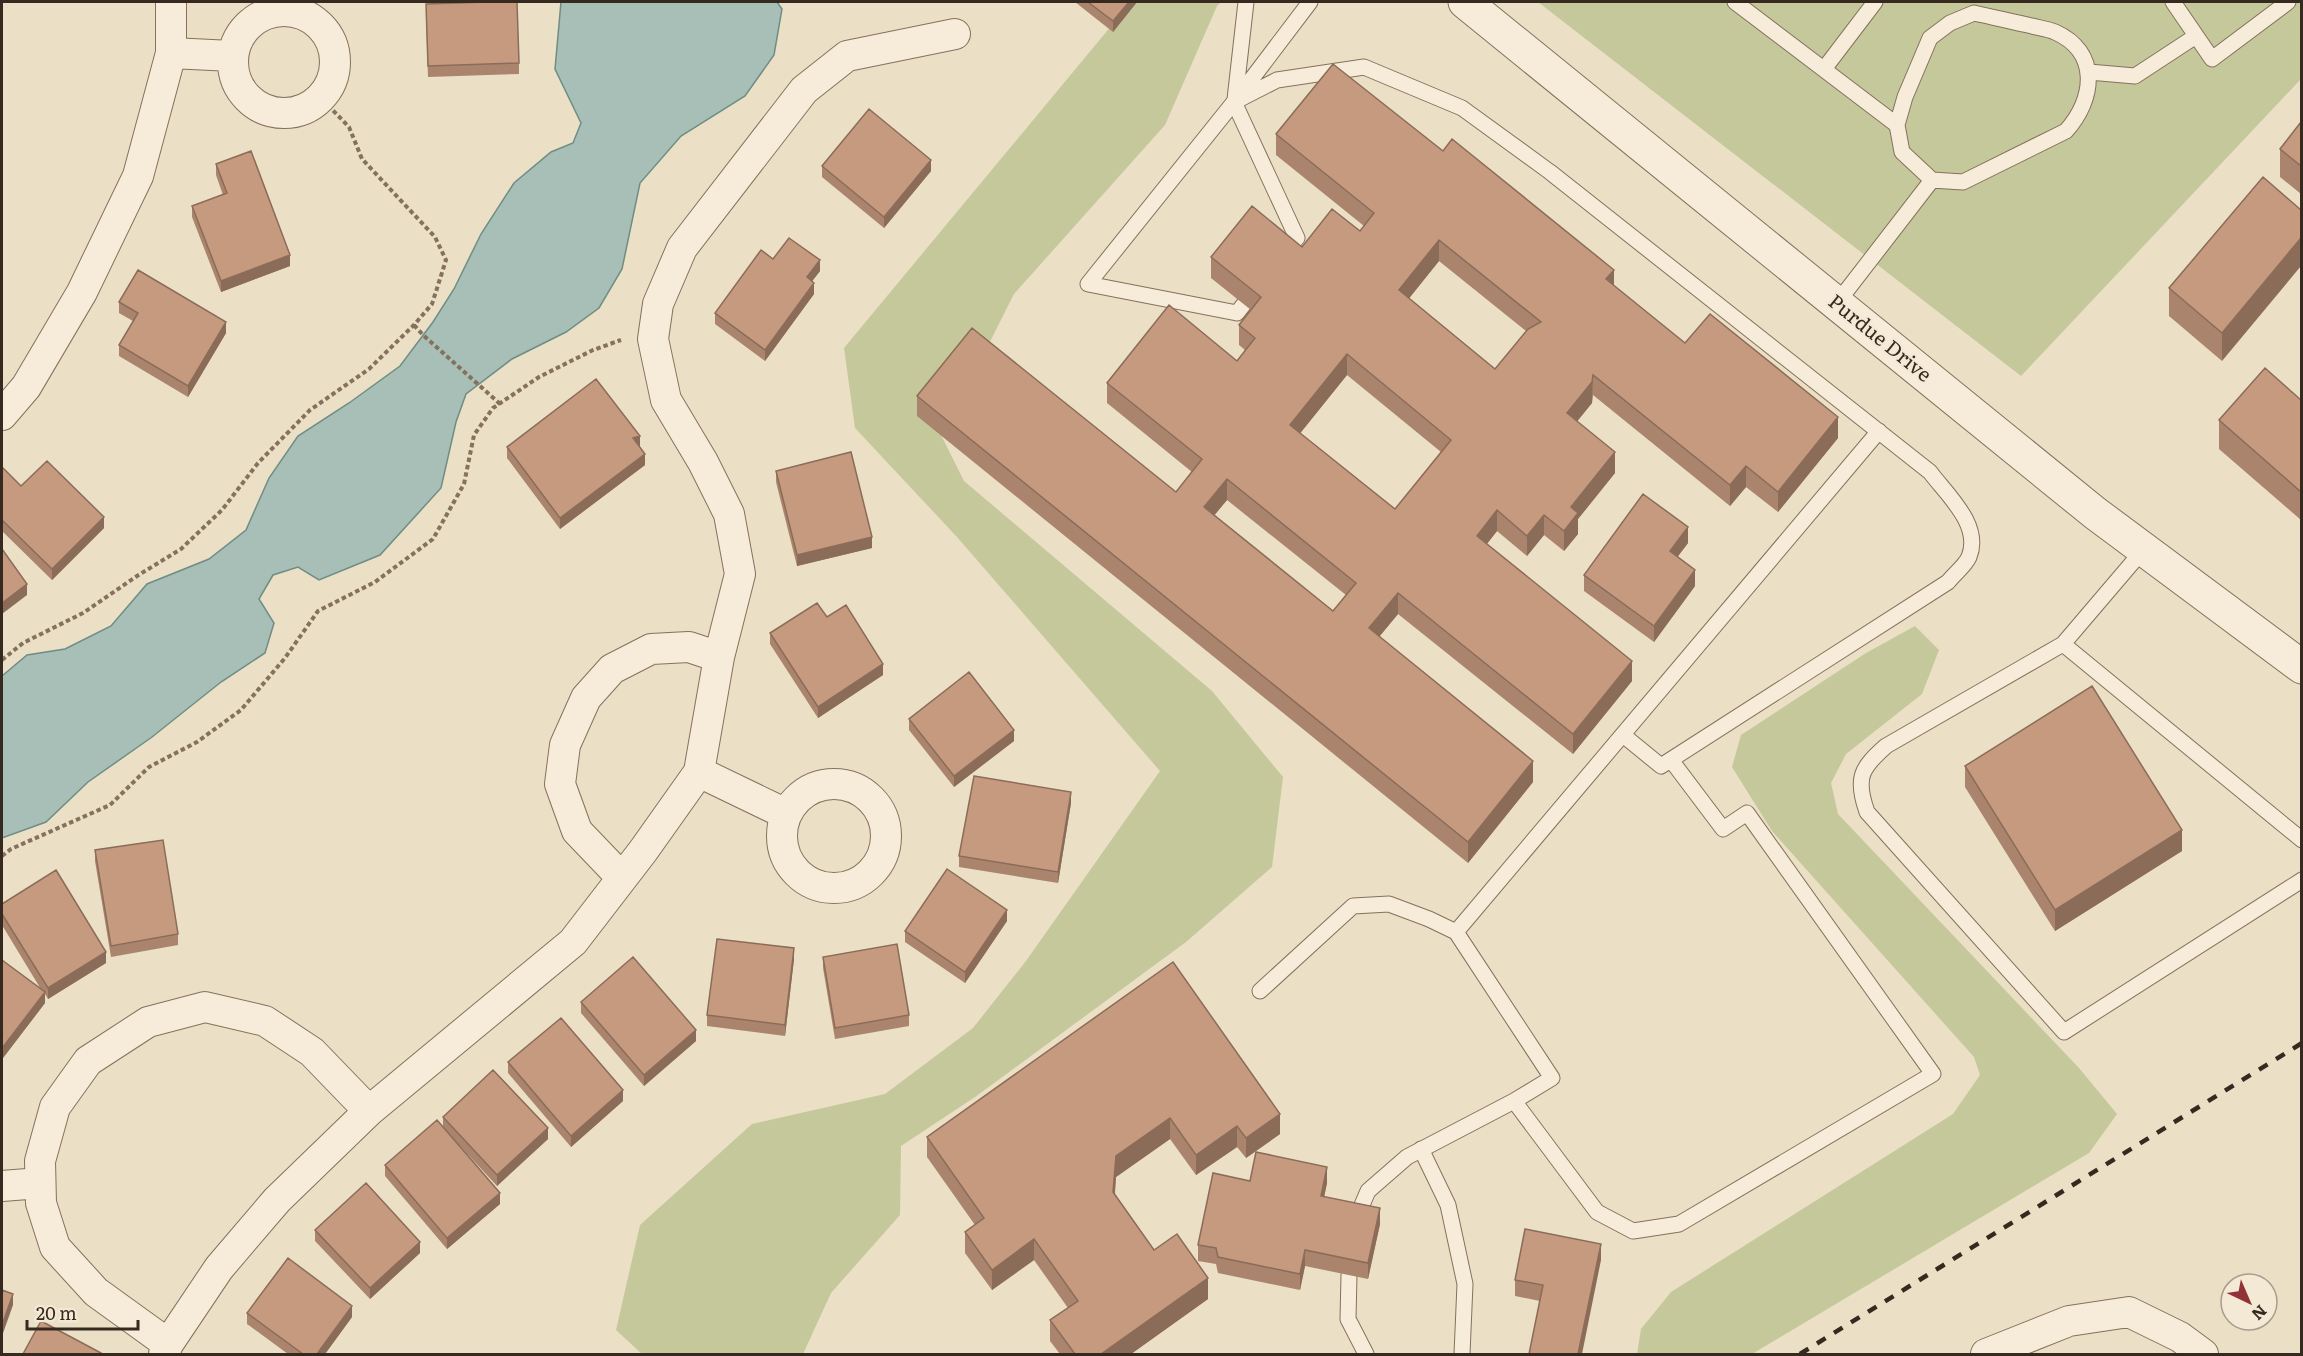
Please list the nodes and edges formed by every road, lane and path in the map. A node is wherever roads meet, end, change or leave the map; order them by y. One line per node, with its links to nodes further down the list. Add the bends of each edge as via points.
1 (171, 2): 11 (street)
2 (1246, 2): 16 (lane)
3 (1310, 2): 16 (lane)
4 (1465, 2): 20 (street, Purdue Drive)
5 (1736, 2): 13 (lane)
6 (1875, 2): 13 (lane)
7 (2173, 2): 10 (lane)
8 (2288, 2): 10 (lane, via 2212,58)
9 (955, 34): 23 (street, via 847,56 804,90 682,248 658,304)
10 (2196, 36): 14 (lane, via 2135,76)
11 (171, 53): 12 (street); 25 (street, via 138,176 82,292 26,387)
12 (232, 56): 15 (street, via 233,74 241,91 253,104 269,112 289,113 307,108); 15 (street, via 245,28 259,17 276,11 309,16 333,44 336,62 331,83)
13 (1824, 69): 17 (lane)
14 (2089, 72): 17 (lane, via 2077,46 2054,31 1974,13 1950,23 1930,38); 18 (lane, via 2089,89 2078,118 2066,131 1963,182)
15 (321, 98): 22 (path, via 350,127 362,159 435,237 446,260 432,304)
16 (1234, 102): 19 (lane, via 1297,238); 21 (lane, via 1088,284 1237,313); 26 (lane, via 1277,80 1365,67 1462,108 1550,172)
17 (1897, 125): 18 (lane, via 1902,153)
18 (1932, 180): 20 (lane)
19 (1284, 253)
20 (1836, 303): 27 (street, Purdue Drive)
21 (1244, 304)
22 (414, 325): 24 (path); 30 (path, via 369,369 310,410 258,463 222,510 181,549 84,613 23,643)
23 (653, 339): 24 (path, via 627,338 593,350 539,376); 29 (street, via 666,400 729,514 740,574)
24 (500, 404): 37 (path, via 474,435 464,484 433,539 375,582 318,611 241,710 197,742 149,767 110,805)
25 (2, 415)
26 (1879, 431): 32 (lane); 33 (lane, via 1930,472 1968,522 1973,542 1968,559 1948,582)
27 (2144, 549): 28 (lane); 31 (street, Purdue Drive)
28 (2063, 644): 36 (lane); 39 (lane, via 1886,746 1867,763 1860,795 1867,812 2064,1032)
29 (719, 657): 34 (street); 38 (street, via 689,647 651,649 612,669 586,698 573,726 565,745 560,783 577,831)
30 (2, 660)
31 (2301, 667)
32 (1623, 735): 33 (lane, via 1660,766); 40 (lane)
33 (1671, 760): 42 (lane, via 1723,829 1747,813 1933,1074 1679,1224 1633,1231 1597,1212)
34 (699, 772): 35 (street); 38 (street)
35 (786, 814)
36 (2301, 840)
37 (2, 856)
38 (622, 878): 43 (street, via 573,942)
39 (2301, 880)
40 (1456, 933): 41 (lane, via 1389,904 1353,906); 42 (lane, via 1551,1078)
41 (1260, 990)
42 (1514, 1101): 44 (lane)
43 (369, 1111): 45 (street, via 312,1052 265,1021 206,1007 148,1022 88,1062 55,1107 40,1161); 49 (street, via 277,1200 226,1259)
44 (1421, 1149): 47 (lane, via 1368,1191); 51 (lane, via 1448,1205 1465,1284)
45 (40, 1183): 46 (street); 49 (street, via 41,1203 55,1247 96,1292)
46 (2, 1186)
47 (1356, 1219)
48 (1349, 1275): 50 (lane, via 1348,1319)
49 (166, 1349)
50 (1366, 1354)
51 (1462, 1354)
52 (1986, 1354): 53 (street, via 2069,1322 2129,1312 2180,1337)
53 (2203, 1354)

